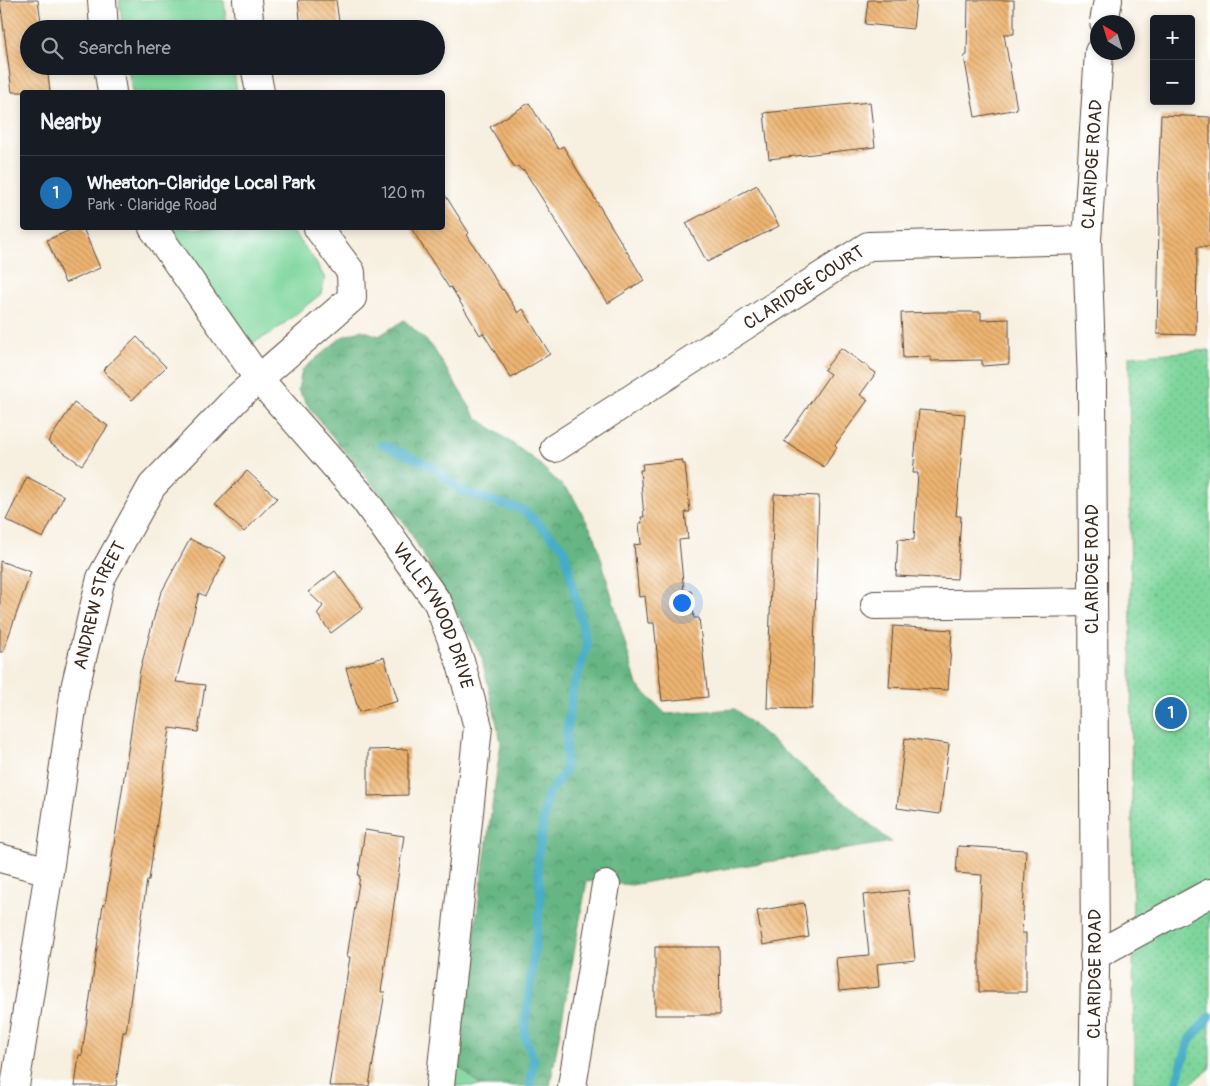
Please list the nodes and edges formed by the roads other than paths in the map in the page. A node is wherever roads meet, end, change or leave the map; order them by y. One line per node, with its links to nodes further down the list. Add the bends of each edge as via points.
1 (102, 0): 5 (street)
2 (247, 0): 6 (street)
3 (1108, 0): 4 (street)
4 (1105, 15)
5 (103, 20)
6 (249, 20)
7 (1098, 60): 14 (street, CLARIDGE ROAD)
8 (109, 75): 10 (street)
9 (257, 75): 11 (street)
10 (112, 90)
11 (260, 90)
12 (154, 230): 15 (street, VALLEYWOOD DRIVE)
13 (320, 230): 15 (street, ANDREW STREET, via 351,272 352,298)
14 (1087, 240): 16 (street, CLARIDGE COURT, via 868,246); 17 (street, CLARIDGE ROAD, via 1092,384)
15 (258, 378): 20 (street, ANDREW STREET, via 152,486 101,578 75,688); 25 (street, VALLEYWOOD DRIVE, via 364,499 438,603 461,664 478,727)
16 (554, 448)
17 (1092, 602): 18 (street); 23 (street, CLARIDGE ROAD)
18 (875, 605)
19 (0, 858): 20 (street)
20 (49, 870): 24 (street, ANDREW STREET)
21 (606, 885): 26 (street)
22 (1210, 893): 23 (street)
23 (1094, 956): 27 (street, CLARIDGE ROAD)
24 (15, 1086)
25 (440, 1086)
26 (572, 1086)
27 (1093, 1086)

